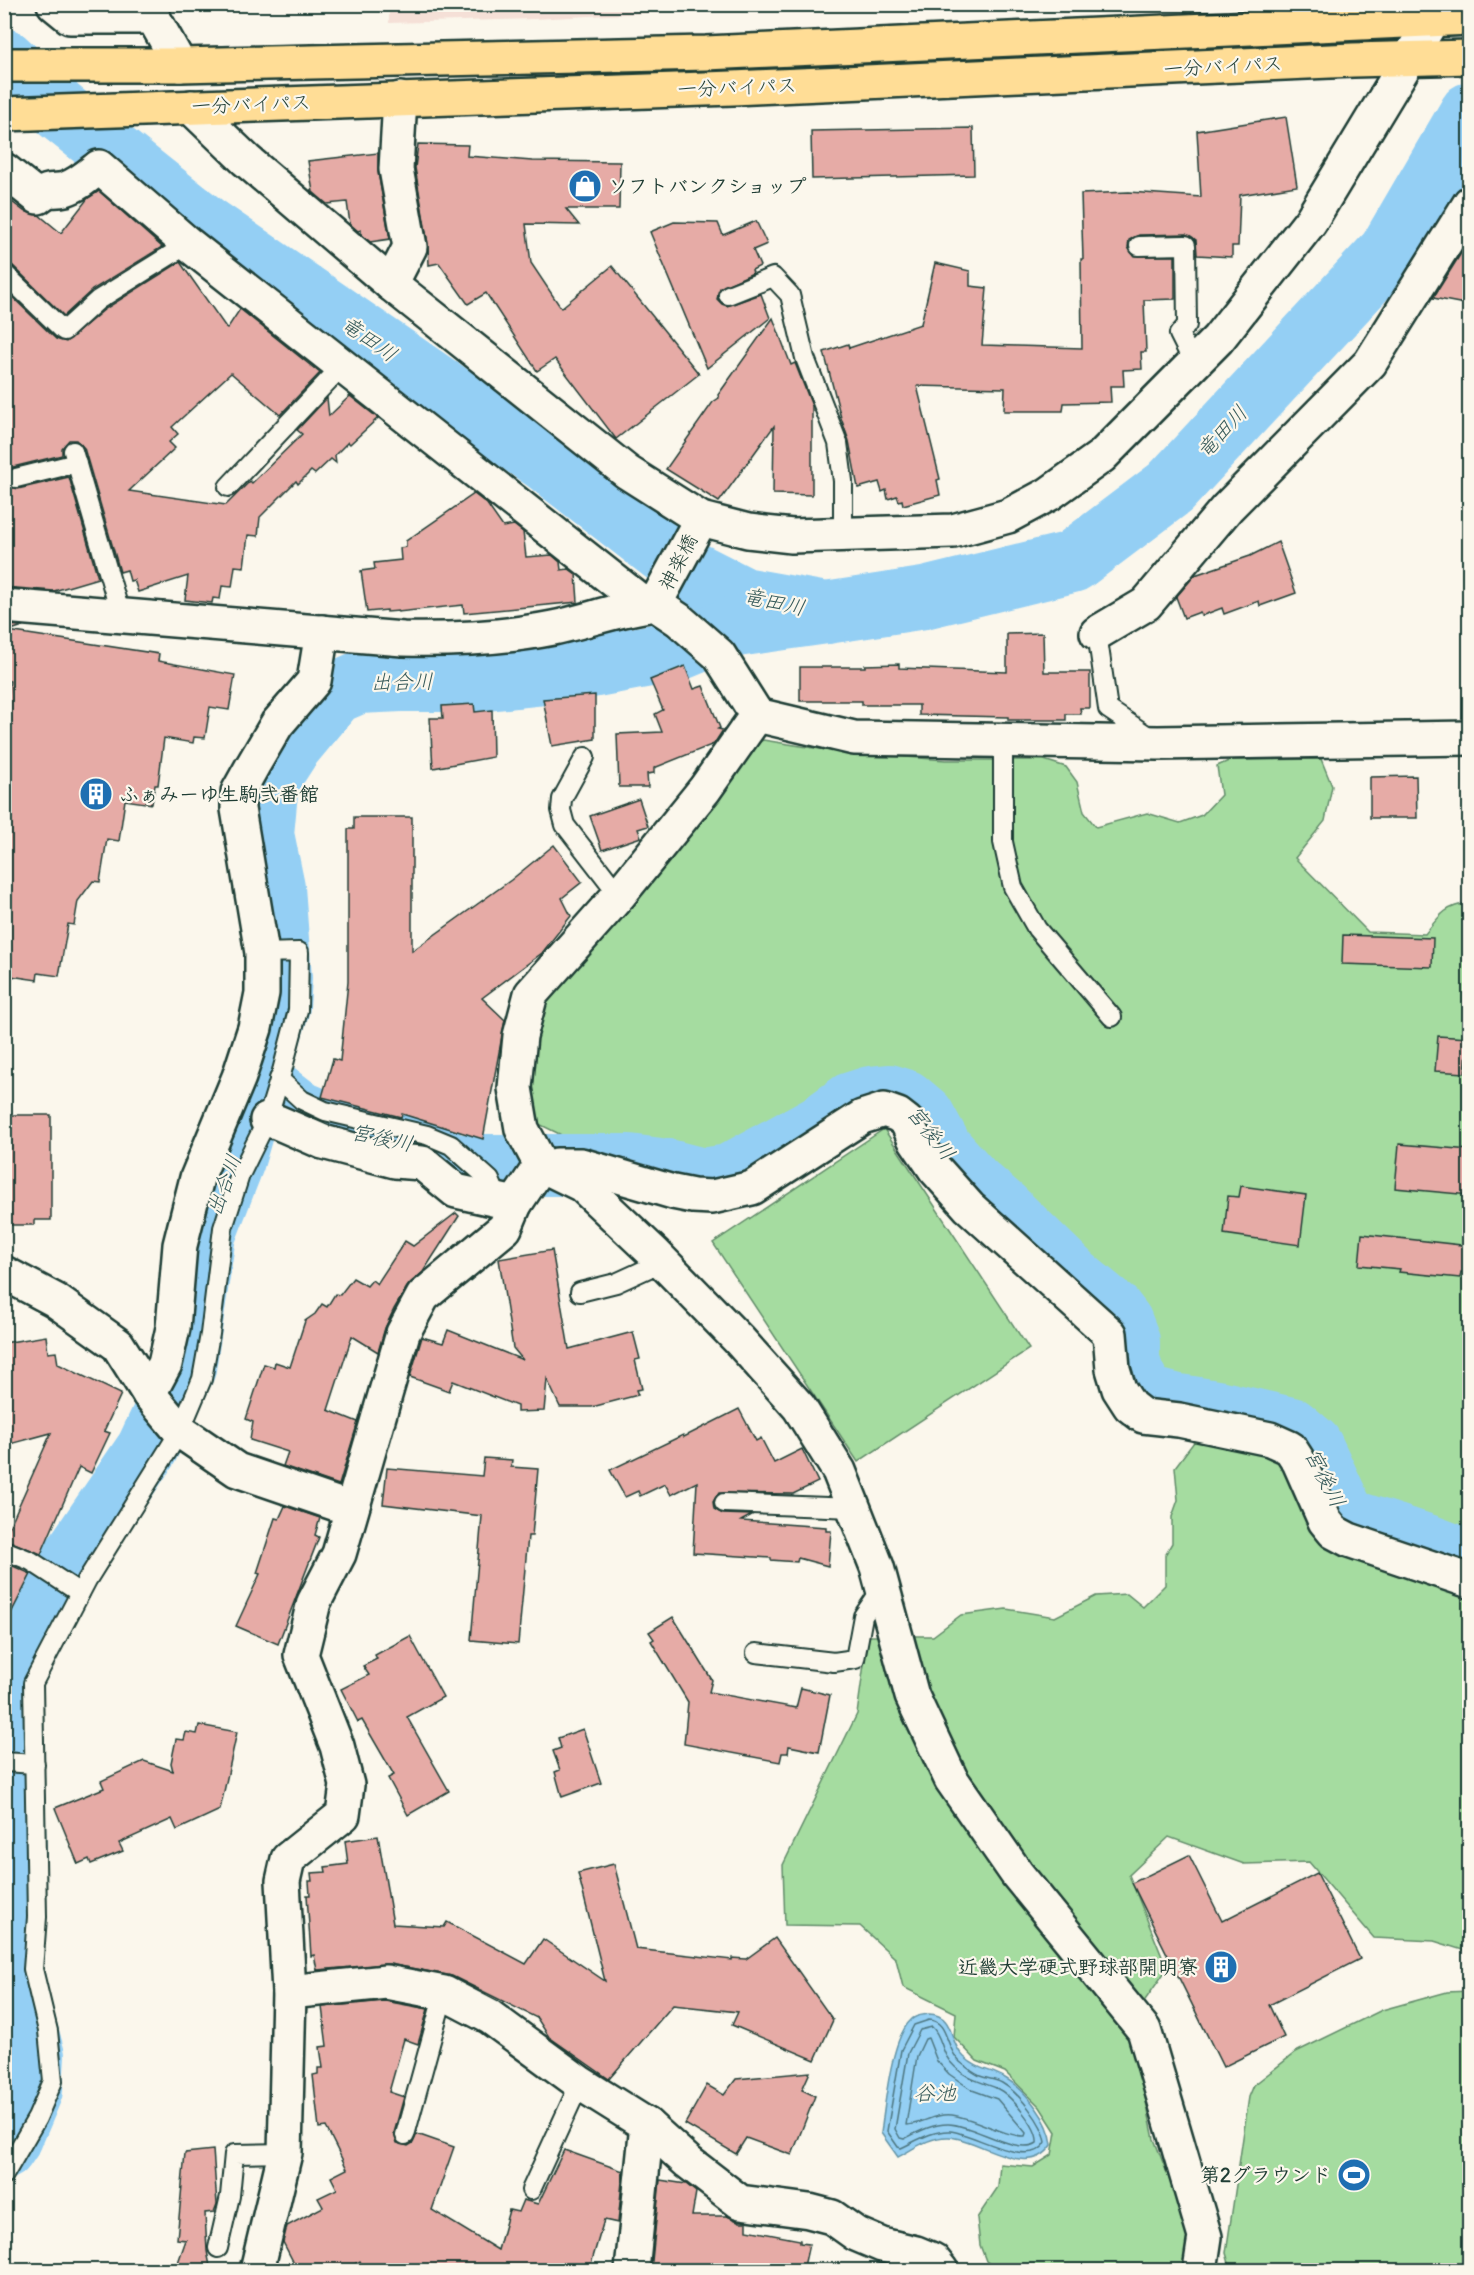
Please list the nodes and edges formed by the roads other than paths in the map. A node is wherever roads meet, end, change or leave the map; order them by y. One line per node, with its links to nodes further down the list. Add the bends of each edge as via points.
1 (54, 4): 2 (street, via 70,17)
2 (153, 11): 8 (street)
3 (1437, 12): 4 (highway, 一分バイパス); 6 (street); 8 (highway, 一分バイパス, via 706,53)
4 (1470, 18)
5 (1470, 57): 6 (highway, 一分バイパス)
6 (1411, 58): 9 (highway, 一分バイパス); 20 (street, via 1310,222 1244,309)
7 (4, 65): 8 (highway, 一分バイパス)
8 (180, 65)
9 (400, 99): 10 (highway, 一分バイパス); 18 (street, via 396,169 410,247)
10 (191, 107): 11 (highway, 一分バイパス); 18 (street, via 246,160)
11 (6, 114)
12 (4, 170): 15 (street, via 38,197 48,189 64,189 78,183 99,167)
13 (1470, 204): 14 (street)
14 (1460, 236): 30 (street, via 1370,363 1227,508 1146,604)
15 (188, 244): 17 (lane, via 98,300 64,332); 21 (street)
16 (1139, 246): 20 (lane, via 1186,245 1187,325 1179,334)
17 (4, 273)
18 (391, 284): 24 (street, via 627,472)
19 (728, 294): 25 (lane, via 773,277 790,295 805,358 838,443)
20 (1194, 364): 25 (street, via 1102,456 1008,516 953,531)
21 (343, 365): 23 (lane); 27 (street)
22 (16, 478): 28 (lane, via 75,457)
23 (228, 487)
24 (701, 519): 25 (street, via 748,531 792,536); 27 (street, 神楽橋)
25 (843, 534)
26 (4, 606): 28 (street)
27 (660, 610): 29 (street, via 462,640); 31 (street, via 719,655)
28 (121, 616): 29 (street)
29 (322, 632): 37 (street, via 314,681 278,724 238,792)
30 (1097, 633): 34 (lane, via 1108,709)
31 (757, 715): 33 (street, via 854,738); 36 (street, via 705,789)
32 (1470, 738): 34 (street)
33 (1003, 741): 34 (street); 38 (lane, via 1003,842 1013,887 1037,929)
34 (1158, 743)
35 (585, 757): 36 (lane, via 562,799 561,810 565,825)
36 (619, 895): 41 (street, via 531,994 520,1036 515,1089 522,1129)
37 (262, 953): 39 (lane, via 299,952 298,1010); 46 (street, via 262,993 255,1028 197,1178 180,1245 173,1328 165,1364)
38 (1112, 1017)
39 (279, 1079): 40 (lane); 42 (lane, via 302,1100 325,1111 451,1144 490,1180)
40 (267, 1120): 42 (street, via 323,1142 395,1161 422,1163 456,1191); 47 (lane, via 240,1175 223,1228 202,1379)
41 (541, 1165): 42 (street); 43 (street, via 582,1185); 52 (street, via 581,1165 674,1192 712,1197 752,1188 862,1117 884,1110 897,1115 907,1122 935,1169 969,1207 1110,1334 1113,1369 1130,1406 1143,1416 1270,1439 1290,1448 1334,1532)
42 (507, 1202): 50 (street, via 506,1228 423,1296 403,1333)
43 (662, 1262): 45 (lane, via 616,1283); 49 (street, via 799,1407 839,1471)
44 (4, 1273): 46 (street, via 55,1300 118,1345)
45 (580, 1292)
46 (149, 1394): 47 (street)
47 (180, 1431): 50 (street, via 237,1470); 54 (lane)
48 (724, 1503): 49 (lane)
49 (854, 1508): 53 (street)
50 (351, 1509): 58 (street, via 339,1554 314,1602 301,1655 338,1746 346,1785 343,1815 288,1859 283,1881)
51 (4, 1550): 54 (lane, via 31,1561)
52 (1470, 1581)
53 (883, 1587): 55 (lane, via 863,1616 855,1659 834,1662); 70 (street, via 912,1696 951,1779 1017,1874 1144,2030 1205,2237)
54 (80, 1593): 57 (lane, via 33,1683)
55 (756, 1653)
56 (4, 1762): 57 (lane)
57 (35, 1764): 64 (lane, via 37,1917 33,1969 48,2031 53,2081)
58 (289, 1992): 59 (street, via 386,1982); 63 (street)
59 (444, 1993): 60 (street, via 490,2017); 62 (lane)
60 (580, 2083): 61 (street); 65 (lane)
61 (647, 2125): 68 (street); 69 (street, via 740,2202 832,2217 856,2234 933,2260)
62 (405, 2135)
63 (285, 2153): 66 (lane, via 234,2154 230,2196); 67 (street)
64 (4, 2175)
65 (531, 2190)
66 (218, 2248)
67 (257, 2271)
68 (632, 2271)
69 (941, 2271)
70 (1200, 2271)

